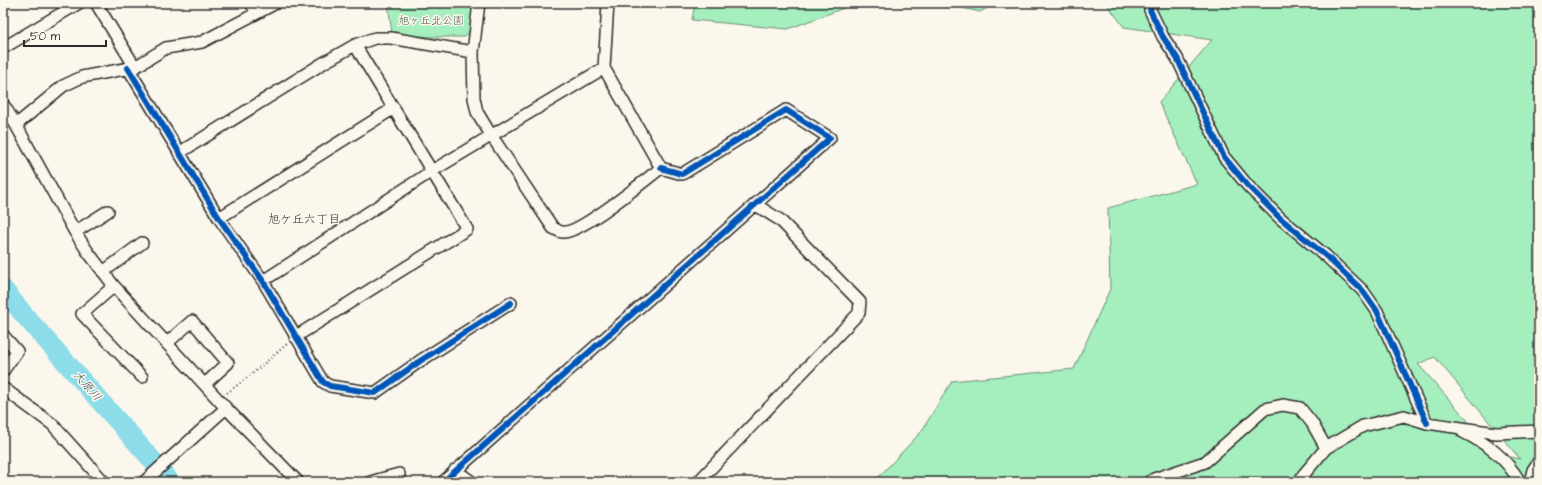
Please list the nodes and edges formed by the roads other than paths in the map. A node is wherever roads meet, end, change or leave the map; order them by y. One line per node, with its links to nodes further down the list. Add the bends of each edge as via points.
1 (79, 3): 10 (street)
2 (96, 3): 12 (street)
3 (251, 3): 8 (street)
4 (276, 3): 8 (street)
5 (479, 3): 11 (street)
6 (608, 3): 13 (street)
7 (1151, 3): 38 (street, via 1150,10 1162,37 1177,58 1224,157 1280,218 1363,291 1377,311)
8 (257, 13): 12 (street, via 202,42 166,48)
9 (356, 45): 11 (street, via 375,38 391,38); 15 (street); 18 (street)
10 (3, 48)
11 (473, 52): 17 (street, via 474,98 477,112)
12 (132, 67): 16 (street, via 82,77 63,86); 18 (street)
13 (604, 68): 17 (street); 19 (street)
14 (3, 104): 16 (street)
15 (394, 108): 20 (street); 23 (street)
16 (16, 125): 24 (street)
17 (491, 135): 19 (street, via 553,228 562,232 578,228 599,215); 20 (street)
18 (179, 153): 23 (street)
19 (661, 168): 21 (street, via 682,174 786,110 830,138)
20 (432, 171): 27 (street); 31 (street, via 467,229)
21 (756, 205): 43 (street); 52 (street, via 780,220 860,302 859,313)
22 (108, 211): 24 (street)
23 (219, 218): 27 (street)
24 (75, 232): 26 (street)
25 (142, 243): 26 (street)
26 (104, 272): 28 (street)
27 (263, 281): 31 (street)
28 (114, 286): 32 (street); 34 (street, via 82,314)
29 (511, 303): 31 (street, via 375,393 330,386 322,382)
30 (3, 335): 33 (street, via 17,351)
31 (295, 337)
32 (167, 344): 35 (street); 35 (street, via 192,321 228,363)
33 (3, 371)
34 (142, 377)
35 (205, 384): 37 (street)
36 (3, 388): 45 (street, via 52,424)
37 (226, 408): 46 (street); 47 (street)
38 (1427, 423): 39 (street); 41 (street, via 1404,416 1363,426)
39 (1454, 427): 40 (street, via 1496,433); 54 (street, via 1497,452)
40 (1539, 431)
41 (1326, 448): 44 (street, via 1300,408 1283,405 1265,409 1205,462); 53 (street)
42 (1539, 461): 55 (street)
43 (455, 470): 50 (street); 51 (street)
44 (1153, 481)
45 (104, 482)
46 (144, 482)
47 (298, 482)
48 (370, 482): 49 (street, via 399,474)
49 (398, 482)
50 (443, 482)
51 (472, 482)
52 (698, 482)
53 (1299, 482)
54 (1520, 482)
55 (1530, 482)

